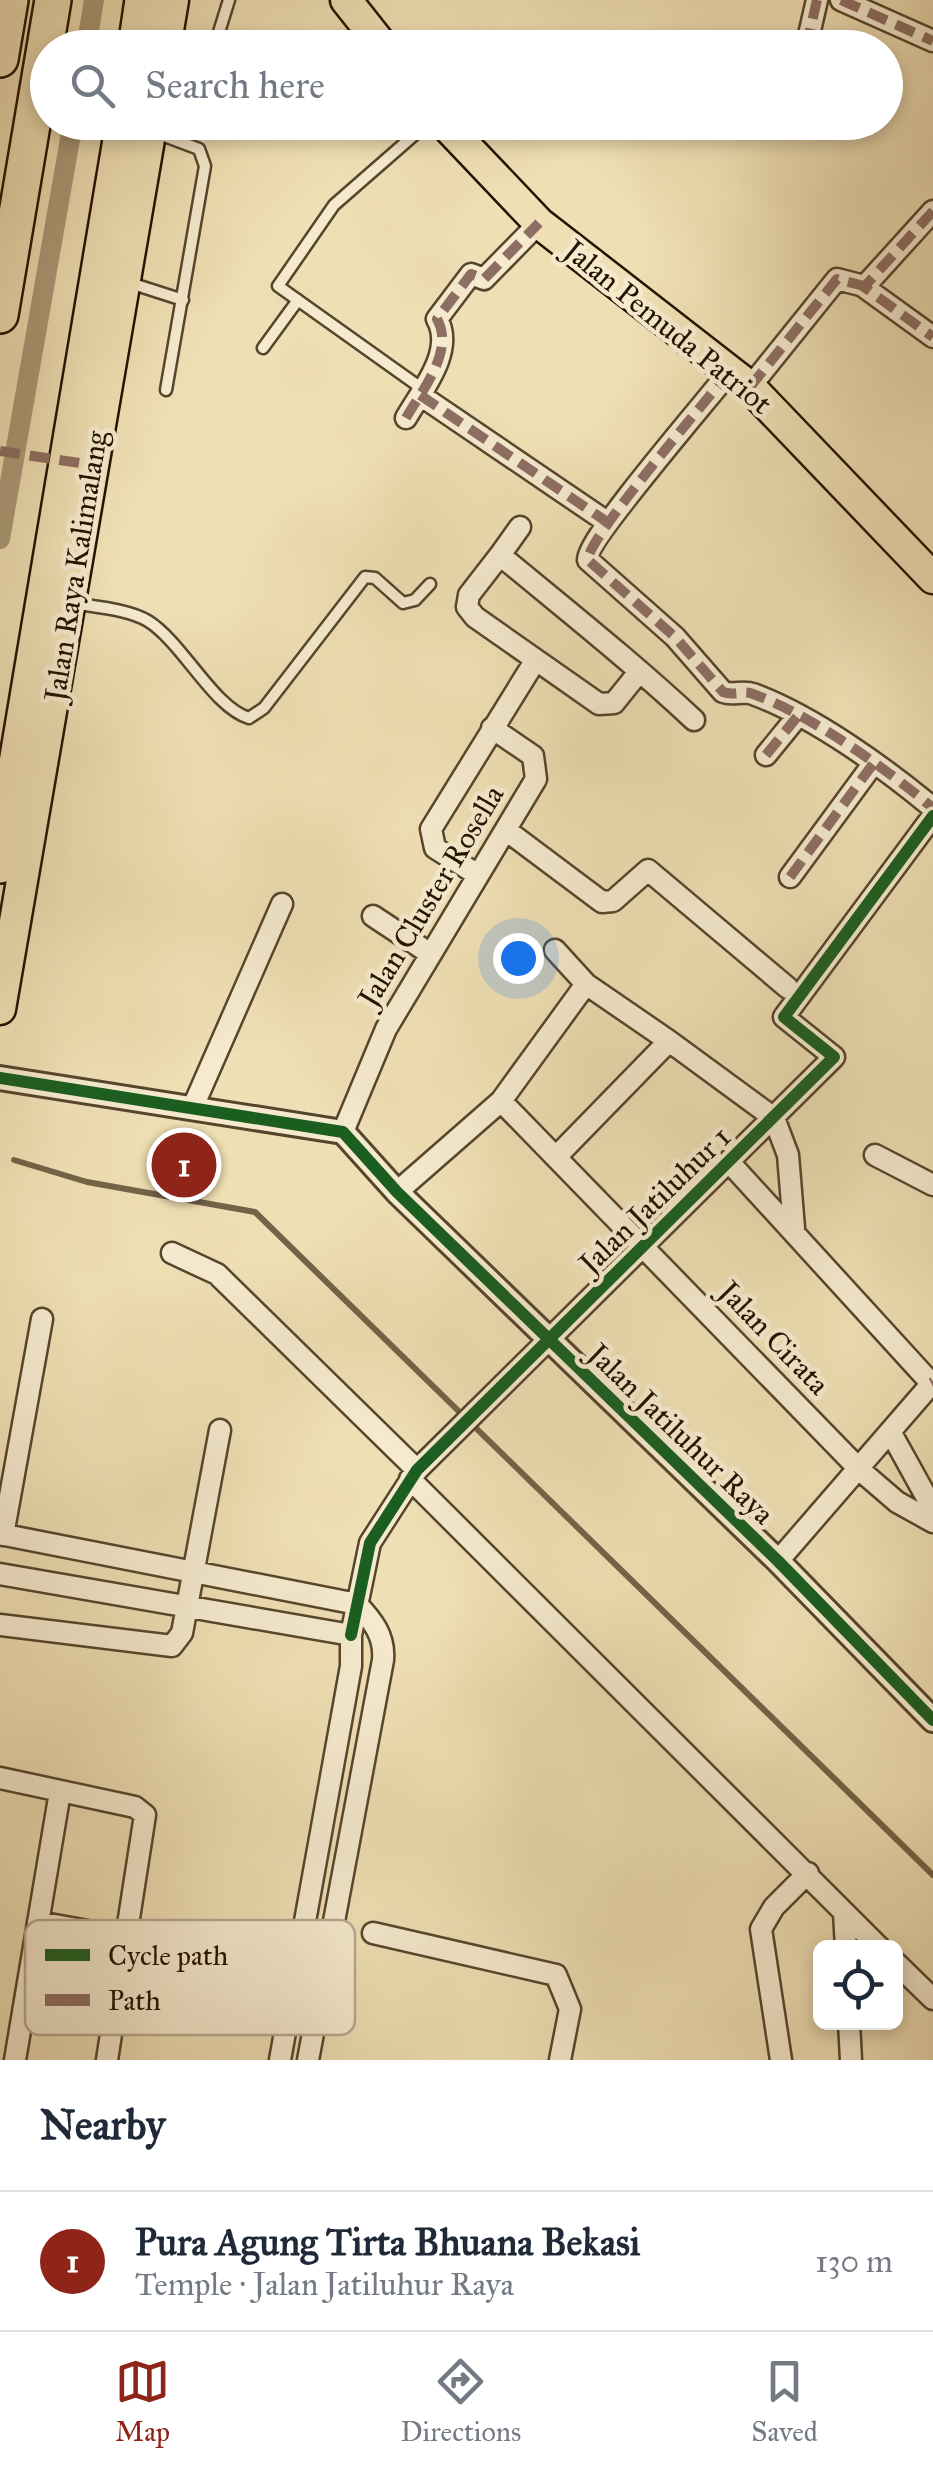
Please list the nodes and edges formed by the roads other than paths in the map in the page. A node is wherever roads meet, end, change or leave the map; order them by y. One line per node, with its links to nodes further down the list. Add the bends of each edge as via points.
1 (10, 0): 17 (highway)
2 (53, 0): 10 (highway)
3 (144, 0): 11 (highway)
4 (173, 0): 12 (main road)
5 (229, 0): 13 (lane)
6 (346, 0): 14 (main road)
7 (817, 0): 15 (street)
8 (840, 0): 9 (street)
9 (872, 7): 16 (street)
10 (48, 30)
11 (152, 30)
12 (161, 30)
13 (222, 30)
14 (370, 30)
15 (810, 30)
16 (933, 41)
17 (0, 59)
18 (30, 137): 30 (highway)
19 (139, 140): 52 (highway)
20 (140, 140): 26 (main road, Jalan Raya Kalimalang)
21 (178, 140): 28 (lane, via 203,156)
22 (408, 140): 29 (lane, via 334,205 278,286)
23 (461, 140): 25 (main road, Jalan Pemuda Patriot)
24 (933, 211): 27 (street)
25 (539, 223): 33 (main road, Jalan Pemuda Patriot); 35 (street, via 484,278 471,274 437,318 438,364)
26 (124, 280): 28 (lane); 42 (main road, Jalan Raya Kalimalang)
27 (864, 286): 31 (street); 33 (street, via 836,278)
28 (183, 300): 34 (lane)
29 (298, 300): 32 (lane); 35 (lane)
30 (0, 315)
31 (933, 337)
32 (262, 348)
33 (740, 379): 37 (street); 40 (main road, Jalan Pemuda Patriot)
34 (166, 390)
35 (422, 392): 36 (street); 37 (street)
36 (406, 418)
37 (607, 522): 45 (street, via 588,560 675,637 723,692 750,693)
38 (520, 527): 39 (street)
39 (500, 555): 43 (street, via 467,607); 44 (street)
40 (930, 571)
41 (430, 584): 42 (lane, via 403,603 365,577 264,708 249,718 160,629 143,618)
42 (71, 602): 61 (main road, Jalan Raya Kalimalang)
43 (535, 661): 44 (street, via 604,706); 47 (street)
44 (640, 672): 46 (street)
45 (797, 717): 48 (street); 49 (street)
46 (694, 720)
47 (492, 728): 51 (street, Jalan Cluster Rosella, via 528,751 538,766); 53 (street, via 430,836 438,852)
48 (766, 755)
49 (874, 764): 50 (street); 54 (street)
50 (933, 812): 66 (street, Jalan Jatiluhur 1, via 784,1017 834,1057)
51 (506, 830): 53 (street, Jalan Cluster Rosella); 60 (street, via 602,902 613,901 648,870)
52 (0, 865)
53 (478, 875): 58 (street, Jalan Cluster Rosella)
54 (790, 877)
55 (282, 904): 65 (street)
56 (373, 916): 58 (street)
57 (554, 950): 59 (street)
58 (428, 953): 67 (street, Jalan Cluster Rosella)
59 (586, 984): 62 (street); 64 (street)
60 (788, 988)
61 (0, 1009)
62 (670, 1041): 66 (street); 69 (street)
63 (0, 1078): 65 (street)
64 (501, 1101): 69 (street, Jalan Cirata); 72 (street)
65 (192, 1109): 67 (street)
66 (774, 1118): 70 (street, Jalan Jatiluhur 1); 73 (street, via 788,1155)
67 (343, 1132): 72 (street, Jalan Jatiluhur Raya)
68 (875, 1156): 71 (street)
69 (556, 1157): 74 (street, Jalan Cirata)
70 (730, 1163): 73 (street); 74 (street, Jalan Jatiluhur 1)
71 (933, 1185)
72 (397, 1192): 77 (street, Jalan Jatiluhur Raya)
73 (794, 1228): 78 (street)
74 (643, 1247): 77 (street, Jalan Jatiluhur 1); 81 (street, Jalan Cirata)
75 (172, 1253): 82 (street, via 217,1274)
76 (42, 1319): 85 (street)
77 (547, 1340): 82 (street, Jalan Jatiluhur 1); 86 (street, Jalan Jatiluhur Raya)
78 (932, 1382): 80 (street)
79 (220, 1430): 87 (street)
80 (891, 1432): 81 (street); 83 (street)
81 (861, 1470): 84 (street, Jalan Cirata); 86 (street)
82 (413, 1474): 90 (street, Jalan Jatiluhur 1, via 370,1543); 96 (street)
83 (933, 1509)
84 (933, 1522)
85 (2, 1534): 87 (street)
86 (778, 1562): 93 (street, Jalan Jatiluhur Raya)
87 (191, 1572): 89 (street); 90 (street)
88 (0, 1574): 89 (street)
89 (186, 1604): 91 (street, via 182,1633 165,1649); 92 (street)
90 (357, 1604): 92 (street, Jalan Jatiluhur 1); 102 (street, via 384,1648)
91 (0, 1624)
92 (351, 1636): 98 (street, Jalan Jatiluhur 1)
93 (933, 1720)
94 (0, 1778): 95 (street)
95 (60, 1792): 99 (street); 100 (street, via 135,1807 145,1816)
96 (808, 1873): 97 (street); 118 (street, via 761,1929)
97 (844, 1912): 104 (street); 105 (street)
98 (306, 1918): 101 (street)
99 (38, 1920)
100 (130, 1920)
101 (316, 1920)
102 (333, 1920)
103 (373, 1933): 117 (street, via 556,1974 570,2009)
104 (846, 1940)
105 (872, 1940)
106 (903, 1969): 108 (street)
107 (25, 1997): 113 (street)
108 (933, 1999)
109 (850, 2030): 119 (street)
110 (111, 2035): 114 (street)
111 (285, 2035): 115 (street, Jalan Jatiluhur 1)
112 (312, 2035): 116 (street)
113 (14, 2060)
114 (107, 2060)
115 (280, 2060)
116 (308, 2060)
117 (560, 2060)
118 (781, 2060)
119 (852, 2060)

